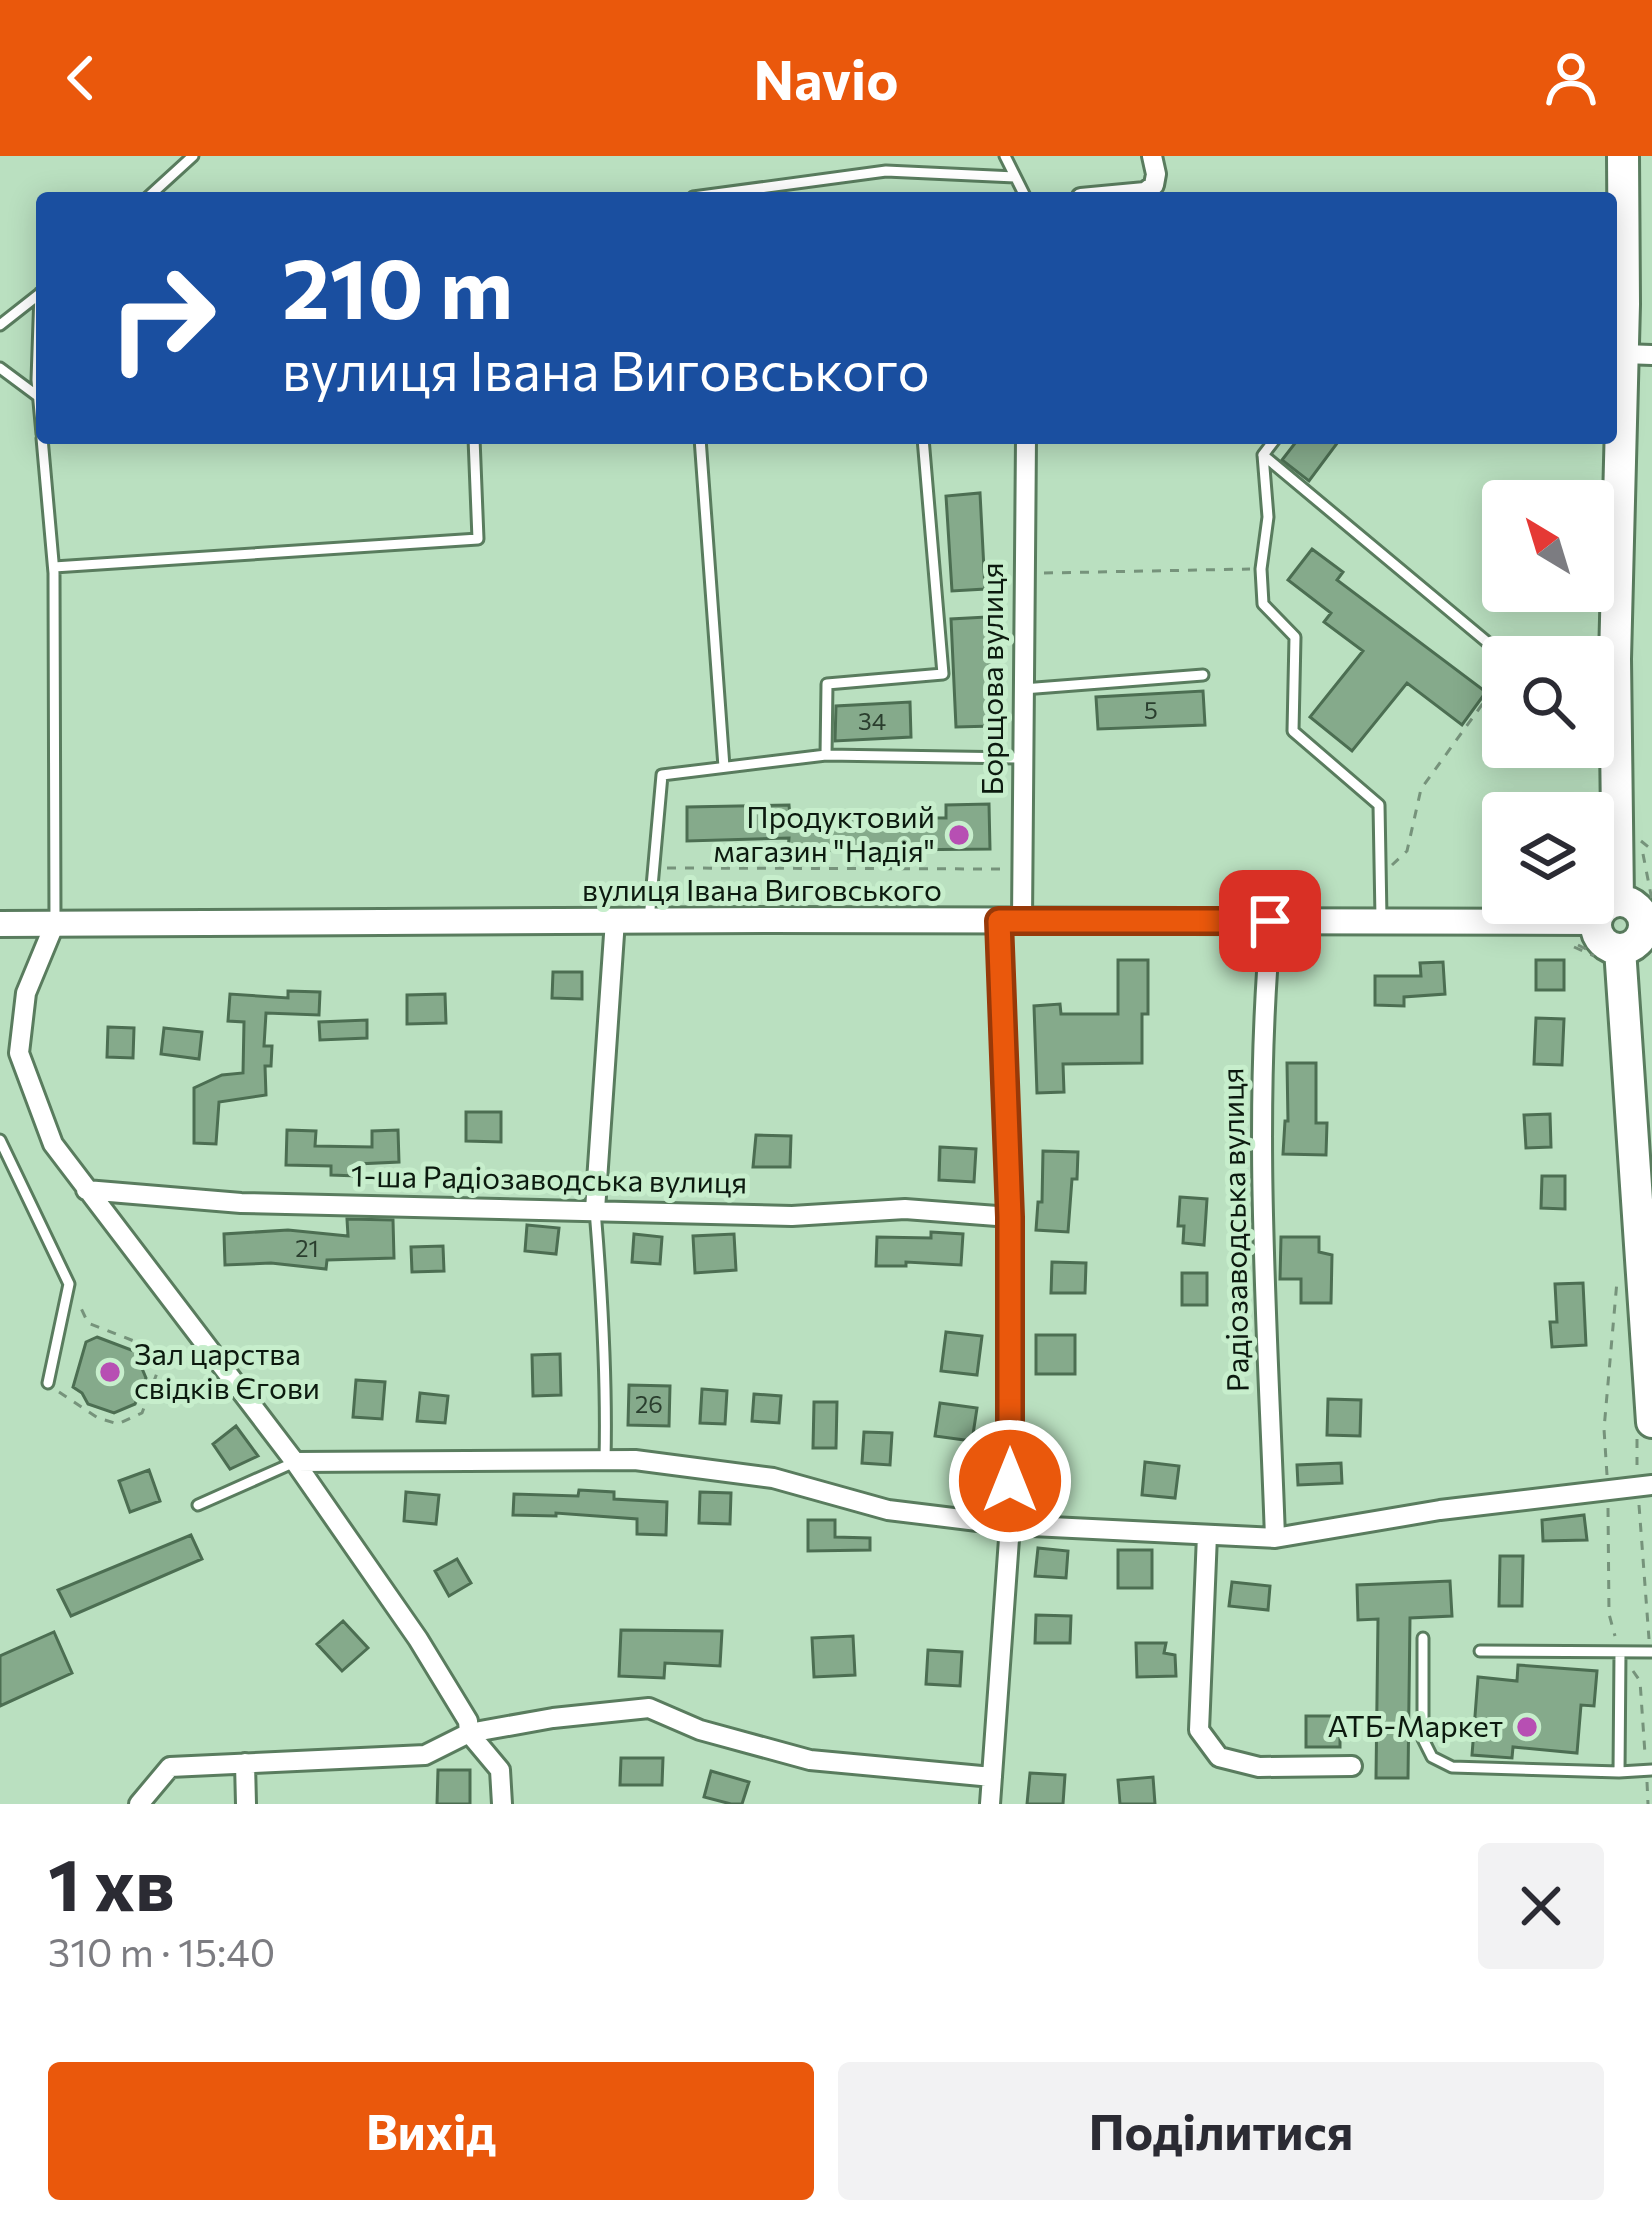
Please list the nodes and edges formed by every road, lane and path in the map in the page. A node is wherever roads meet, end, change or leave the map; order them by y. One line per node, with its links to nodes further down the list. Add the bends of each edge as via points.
1 (193, 156): 6 (lane)
2 (1005, 156): 5 (lane)
3 (1153, 156): 9 (street, via 1154,185)
4 (1623, 156): 12 (main road)
5 (1015, 177): 7 (lane, via 886,171); 8 (lane)
6 (154, 192)
7 (724, 192)
8 (1023, 192)
9 (1145, 192)
10 (36, 296): 11 (lane)
11 (0, 325)
12 (1637, 354): 32 (main road, via 1607,659)
13 (0, 368): 14 (lane)
14 (36, 395)
15 (43, 444): 22 (lane)
16 (474, 444): 22 (lane, via 478,539)
17 (700, 444): 31 (lane)
18 (923, 444): 29 (lane, via 943,674 827,684)
19 (1026, 444): 24 (street, Борщова вулиця)
20 (1271, 444): 21 (lane)
21 (1263, 455): 23 (lane, via 1268,517); 25 (lane)
22 (54, 567): 46 (lane)
23 (1261, 568): 24 (path); 37 (lane, via 1263,604 1295,637 1293,731 1379,805)
24 (1024, 574): 27 (street, Борщова вулиця)
25 (1482, 639)
26 (1203, 675): 27 (lane)
27 (1023, 688): 30 (street, Борщова вулиця)
28 (1482, 705): 37 (path, via 1421,789 1408,851)
29 (826, 754): 30 (lane); 31 (lane)
30 (1023, 758): 36 (street, Борщова вулиця)
31 (724, 767): 35 (lane, via 662,775)
32 (1606, 792)
33 (1640, 840): 34 (path)
34 (1652, 850)
35 (654, 868): 36 (path); 41 (lane)
36 (1022, 869): 42 (street, Борщова вулиця)
37 (1381, 876): 44 (lane)
38 (1614, 909): 45 (main road, via 1633,904)
39 (1482, 917): 44 (street, вулиця Івана Виговського)
40 (615, 920): 41 (street, вулиця Івана Виговського); 46 (street, вулиця Івана Виговського); 52 (street)
41 (649, 920): 42 (street, вулиця Івана Виговського)
42 (1011, 921): 43 (street, вулиця Івана Виговського); 53 (street, Борщова вулиця)
43 (1270, 921): 44 (street, вулиця Івана Виговського); 65 (street, Радіозаводська вулиця, via 1262,1169)
44 (1382, 921)
45 (1648, 922): 49 (main road, via 1638,940)
46 (55, 923): 47 (street, вулиця Івана Виговського); 51 (street, via 26,993 19,1053 53,1144)
47 (0, 924)
48 (1605, 924): 49 (main road, via 1604,943)
49 (1620, 949): 57 (main road)
50 (0, 1140): 55 (lane)
51 (86, 1190): 52 (street, 1-ша Радіозаводська вулиця, via 241,1203); 59 (street)
52 (595, 1210): 53 (street, 1-ша Радіозаводська вулиця, via 792,1216 905,1209); 58 (lane)
53 (1010, 1217): 63 (street, Борщова вулиця)
54 (1617, 1272): 61 (path, via 1604,1429)
55 (69, 1284): 56 (lane); 56 (path, via 88,1323 144,1345 158,1373 142,1413 118,1424)
56 (48, 1383)
57 (1652, 1423)
58 (605, 1460): 59 (street); 63 (street, via 773,1478 888,1510)
59 (295, 1462): 62 (lane); 72 (street, via 418,1640)
60 (1652, 1485): 61 (street)
61 (1608, 1490): 65 (street); 68 (path, via 1609,1614)
62 (198, 1505)
63 (1010, 1525): 64 (street); 77 (street, Борщова вулиця)
64 (1207, 1535): 65 (street); 74 (street, via 1199,1730 1219,1756 1258,1767)
65 (1275, 1538)
66 (1423, 1638): 76 (lane, via 1424,1739 1432,1757 1452,1767)
67 (1480, 1651): 68 (lane)
68 (1620, 1652): 69 (lane); 70 (path); 76 (lane)
69 (1652, 1652)
70 (1640, 1681): 71 (path); 75 (path)
71 (1652, 1681)
72 (469, 1732): 73 (street, via 425,1755); 77 (street, via 649,1708 810,1760); 80 (street, via 500,1770)
73 (245, 1763): 78 (street, via 170,1766); 79 (street)
74 (1352, 1766)
75 (1649, 1770): 76 (lane); 82 (path)
76 (1619, 1772)
77 (992, 1777): 81 (street, Борщова вулиця)
78 (139, 1804)
79 (246, 1804)
80 (502, 1804)
81 (989, 1804)
82 (1648, 1804)

